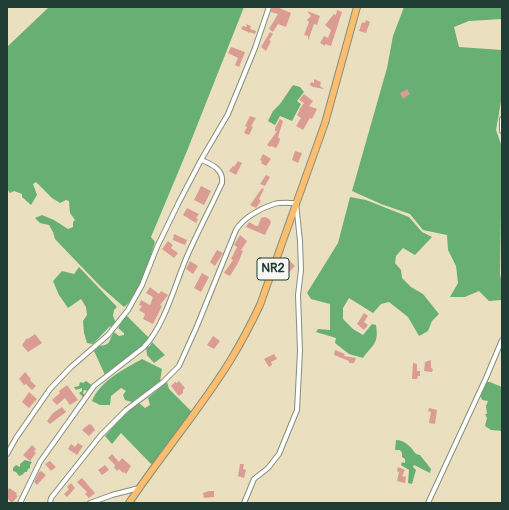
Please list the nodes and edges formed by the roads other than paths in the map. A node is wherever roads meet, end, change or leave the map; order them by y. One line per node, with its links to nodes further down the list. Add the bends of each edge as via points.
1 (269, 7): 5 (street, via 237,96)
2 (357, 7): 6 (highway, NR2, via 325,123)
3 (502, 119): 4 (street)
4 (502, 131)
5 (201, 160): 8 (street, via 128,310 108,335 50,389); 10 (street, via 219,170 223,178 222,184 150,341 94,386 40,462)
6 (296, 203): 9 (highway, NR2, via 262,298 248,329 206,396); 11 (street, via 273,204 240,223 179,366 163,382 126,410 101,435 51,498); 14 (street, via 301,270 298,295 300,351 297,410 280,454 254,479)
7 (502, 340): 15 (street)
8 (7, 454)
9 (138, 488): 12 (street); 13 (highway, NR2)
10 (20, 503)
11 (50, 503)
12 (90, 503)
13 (129, 503)
14 (244, 503)
15 (428, 503)

